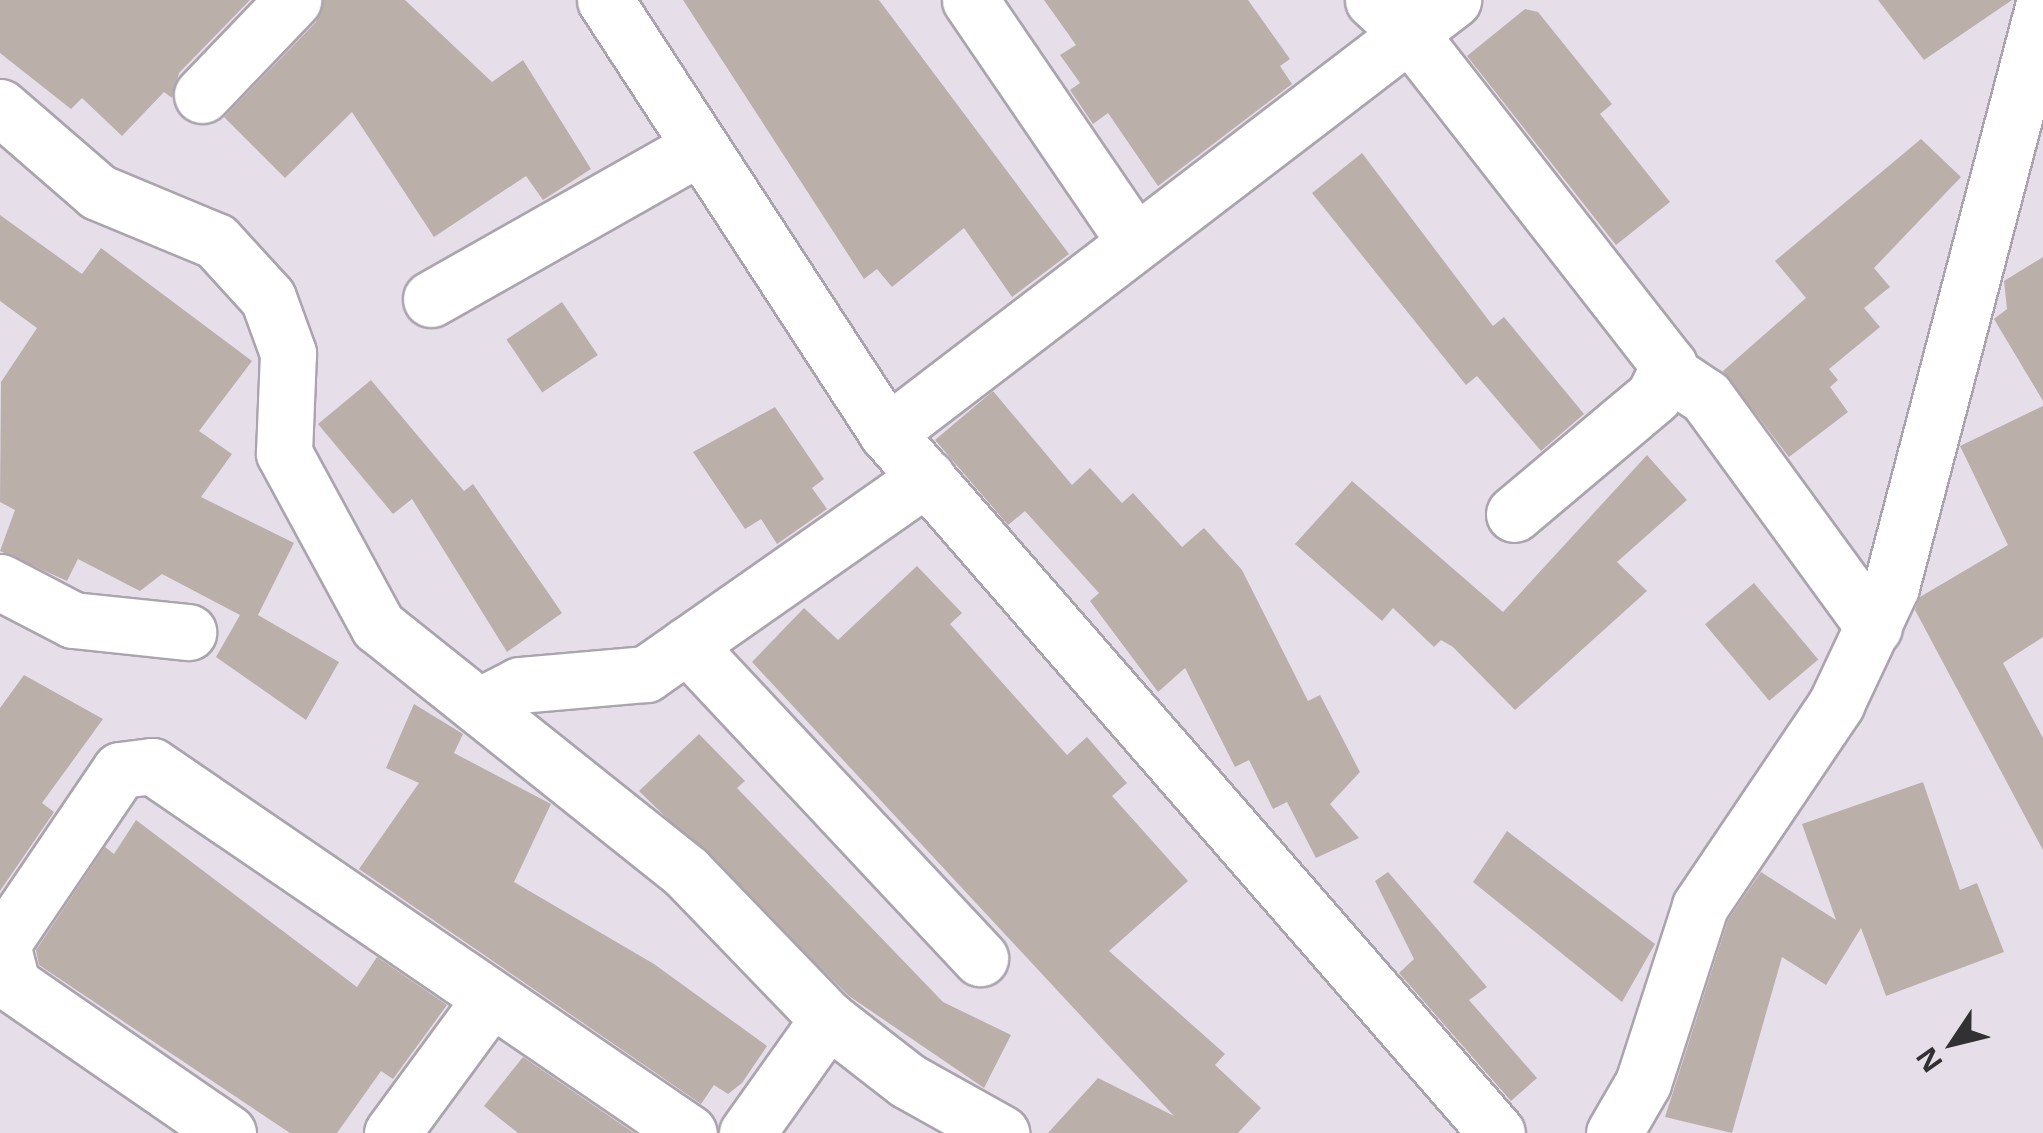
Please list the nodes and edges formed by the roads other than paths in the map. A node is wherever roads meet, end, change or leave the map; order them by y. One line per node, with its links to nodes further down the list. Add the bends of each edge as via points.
1 (293, 0): 7 (street)
2 (605, 0): 9 (street)
3 (970, 0): 10 (street)
4 (1453, 0): 6 (street)
5 (2043, 7): 17 (street)
6 (1391, 17): 10 (street); 12 (street, via 1663,350)
7 (202, 95)
8 (0, 107): 20 (street, via 98,192 164,212 241,262 282,318 284,452 364,610)
9 (700, 146): 11 (street); 13 (street)
10 (1133, 239): 13 (street)
11 (432, 299)
12 (1670, 373): 15 (street); 17 (street, via 1706,397)
13 (887, 433): 14 (street)
14 (927, 478): 19 (street); 29 (street)
15 (1514, 514)
16 (0, 582): 18 (street, via 73,620)
17 (1874, 627): 30 (street, via 1836,704 1700,906 1644,1083)
18 (188, 632)
19 (688, 644): 20 (street, via 646,674 520,684); 21 (street)
20 (479, 706): 23 (street, via 686,872)
21 (980, 958)
22 (491, 998): 24 (street, via 152,766 120,770 2,944 12,984); 25 (street); 26 (street)
23 (828, 1019): 27 (street); 28 (street, via 908,1080)
24 (228, 1133)
25 (392, 1133)
26 (689, 1133)
27 (747, 1133)
28 (1001, 1133)
29 (1497, 1133)
30 (1614, 1133)

